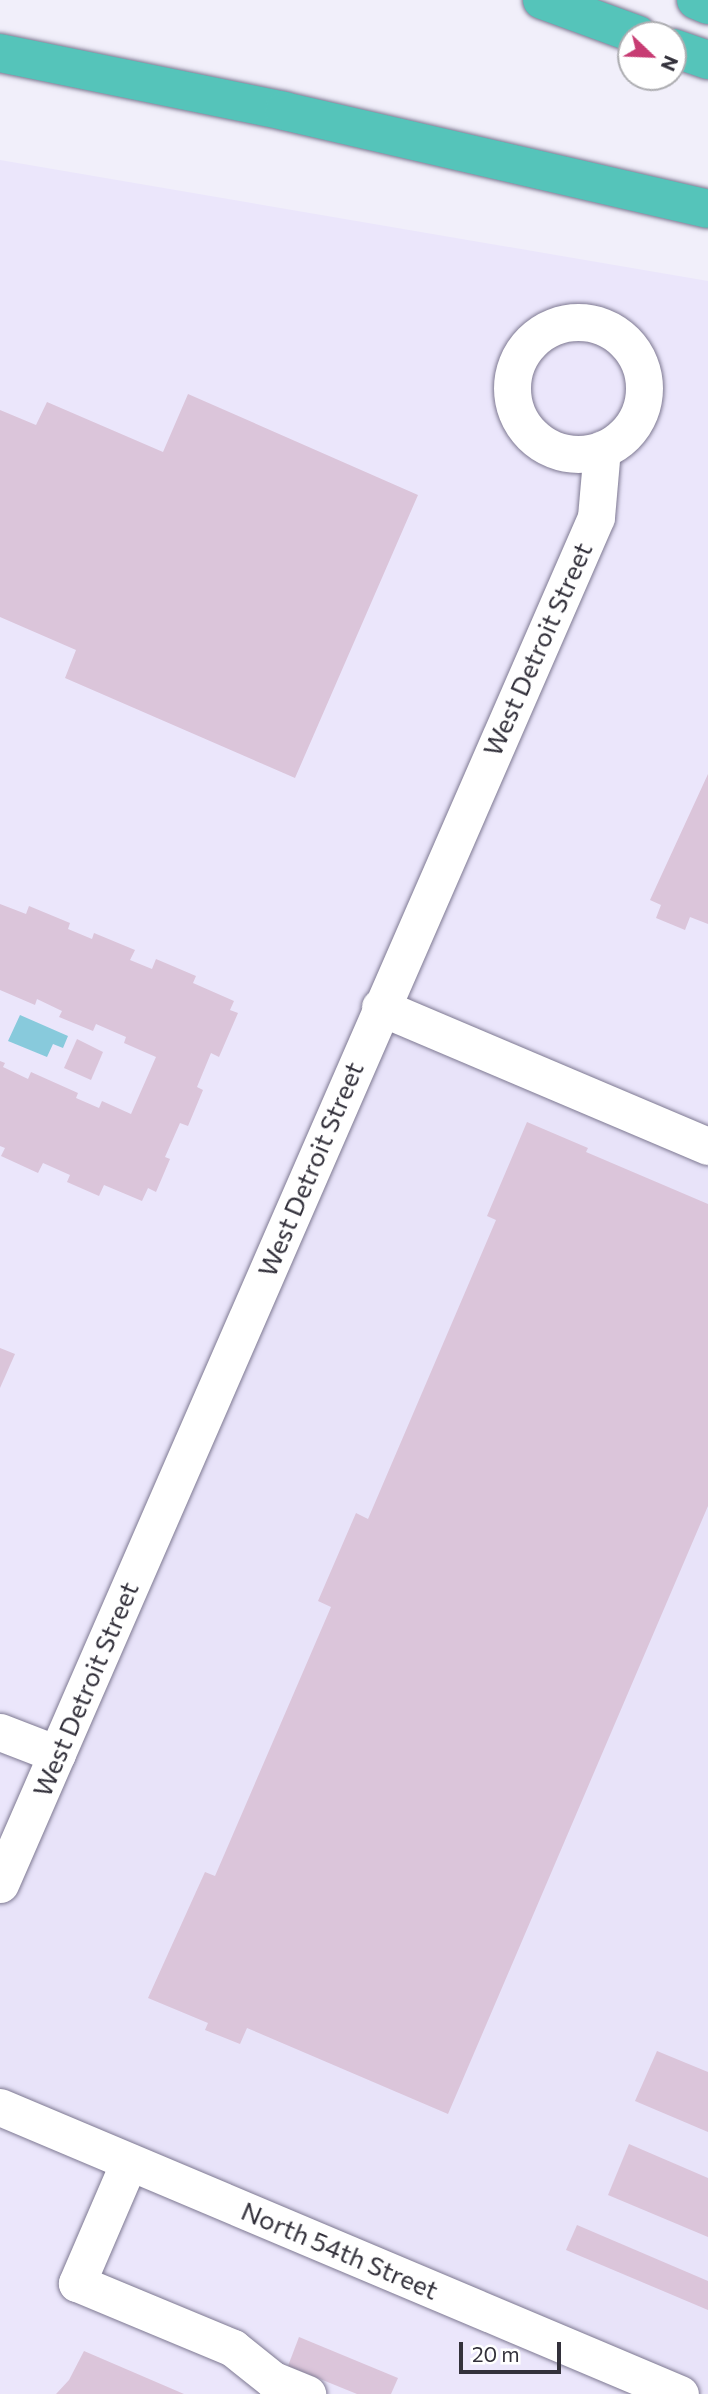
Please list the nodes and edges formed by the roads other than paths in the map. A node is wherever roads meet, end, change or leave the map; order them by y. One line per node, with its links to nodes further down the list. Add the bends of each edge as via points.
1 (542, 0): 4 (highway)
2 (696, 0): 3 (highway)
3 (708, 5)
4 (617, 27)
5 (0, 53): 8 (highway, via 284,111)
6 (687, 53): 7 (highway)
7 (708, 60)
8 (708, 209)
9 (602, 449): 10 (street, West Detroit Street, via 596,517)
10 (380, 1007): 11 (street); 13 (street, West Detroit Street)
11 (708, 1146)
12 (0, 1732): 13 (street)
13 (57, 1754): 14 (street, West Detroit Street)
14 (0, 1884)
15 (0, 2107): 16 (street, North 54th Street)
16 (130, 2162): 17 (street, via 77,2283 233,2348 273,2380); 18 (street, North 54th Street)
17 (307, 2394)
18 (680, 2394)

